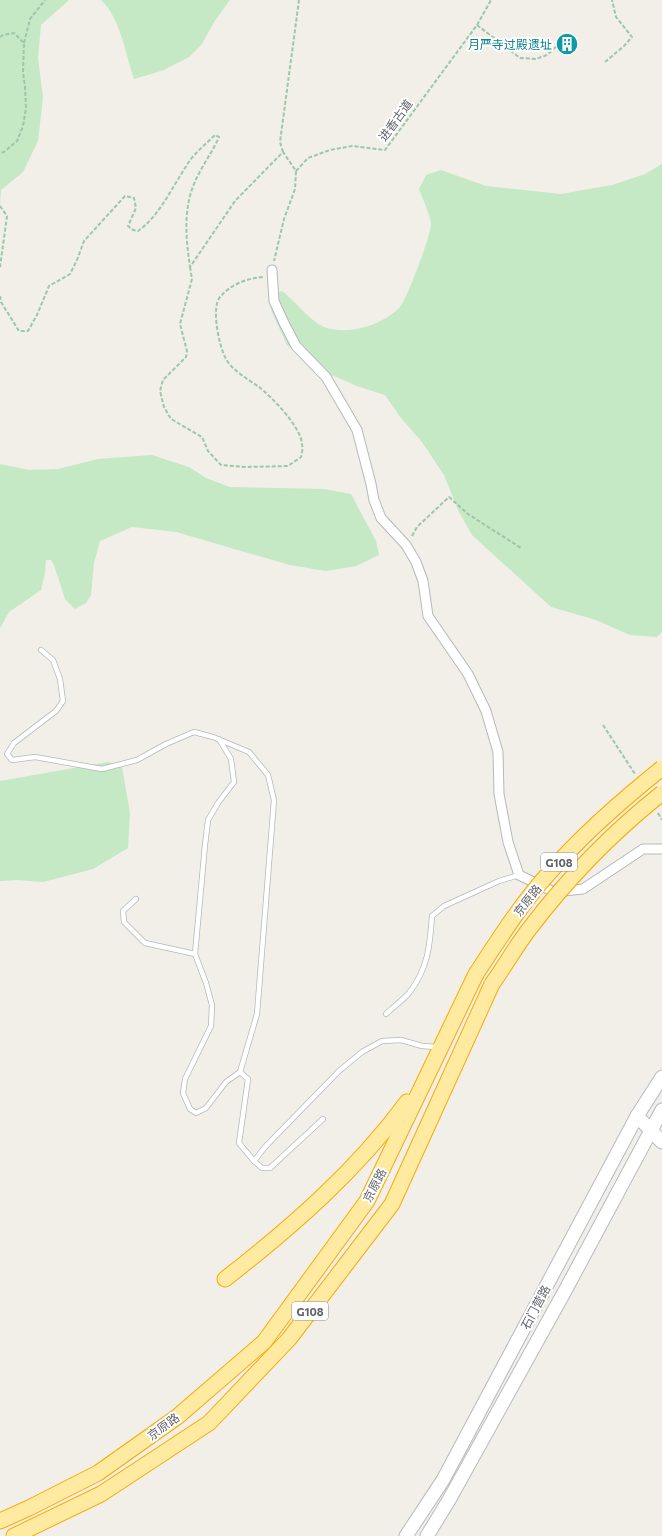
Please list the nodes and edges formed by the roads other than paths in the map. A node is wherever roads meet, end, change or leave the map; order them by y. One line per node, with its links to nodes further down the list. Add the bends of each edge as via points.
1 (272, 273): 7 (street, via 274,301 284,323 296,346 326,377 357,430 374,500 381,518 406,545 416,562 423,580 428,616 468,674 486,711 498,752 499,794 508,842)
2 (42, 650): 3 (lane, via 53,660 60,679 62,701 56,712 14,743 7,754 12,760 35,757 102,769 137,760 194,732)
3 (219, 739): 9 (lane, via 231,759 234,782 208,820); 12 (lane, via 249,752 268,775 274,800 257,1014)
4 (662, 768): 11 (highway, 京原路 / G108, bridge, via 628,795 548,873 513,918 476,974)
5 (662, 793): 24 (highway, 京原路 / G108, bridge, via 603,845 563,886 529,929 492,984 392,1204 289,1339 209,1423 101,1494)
6 (662, 849): 7 (street, via 643,849 583,889 554,892)
7 (519, 875): 10 (lane, via 498,881 444,906 432,916 430,944 424,969 409,993)
8 (136, 899): 9 (lane, via 123,911 124,922 145,943)
9 (195, 954): 12 (lane, via 212,1005 211,1026 185,1079 183,1093 190,1109 196,1113 206,1108 226,1082)
10 (386, 1014)
11 (441, 1048): 13 (highway, 京原路 / G108); 21 (lane, via 401,1040 382,1041 362,1052 339,1071)
12 (240, 1072): 21 (lane, via 248,1079 240,1142)
13 (428, 1073): 22 (highway, via 392,1122 345,1174 300,1217); 23 (highway, 京原路 / G108, via 367,1201 264,1342 177,1417 98,1473)
14 (662, 1077): 15 (main road, 石门营路)
15 (647, 1101): 16 (main road); 17 (main road, 石门营路)
16 (661, 1114): 19 (main road, 石门营路)
17 (636, 1116): 19 (main road); 25 (main road, 石门营路, via 443,1480)
18 (323, 1119): 21 (lane, via 270,1168 262,1168)
19 (650, 1130): 20 (main road); 26 (main road, 石门营路, via 563,1296)
20 (662, 1142)
21 (254, 1161)
22 (225, 1279)
23 (0, 1521)
24 (14, 1536)
25 (406, 1536)
26 (427, 1536)

